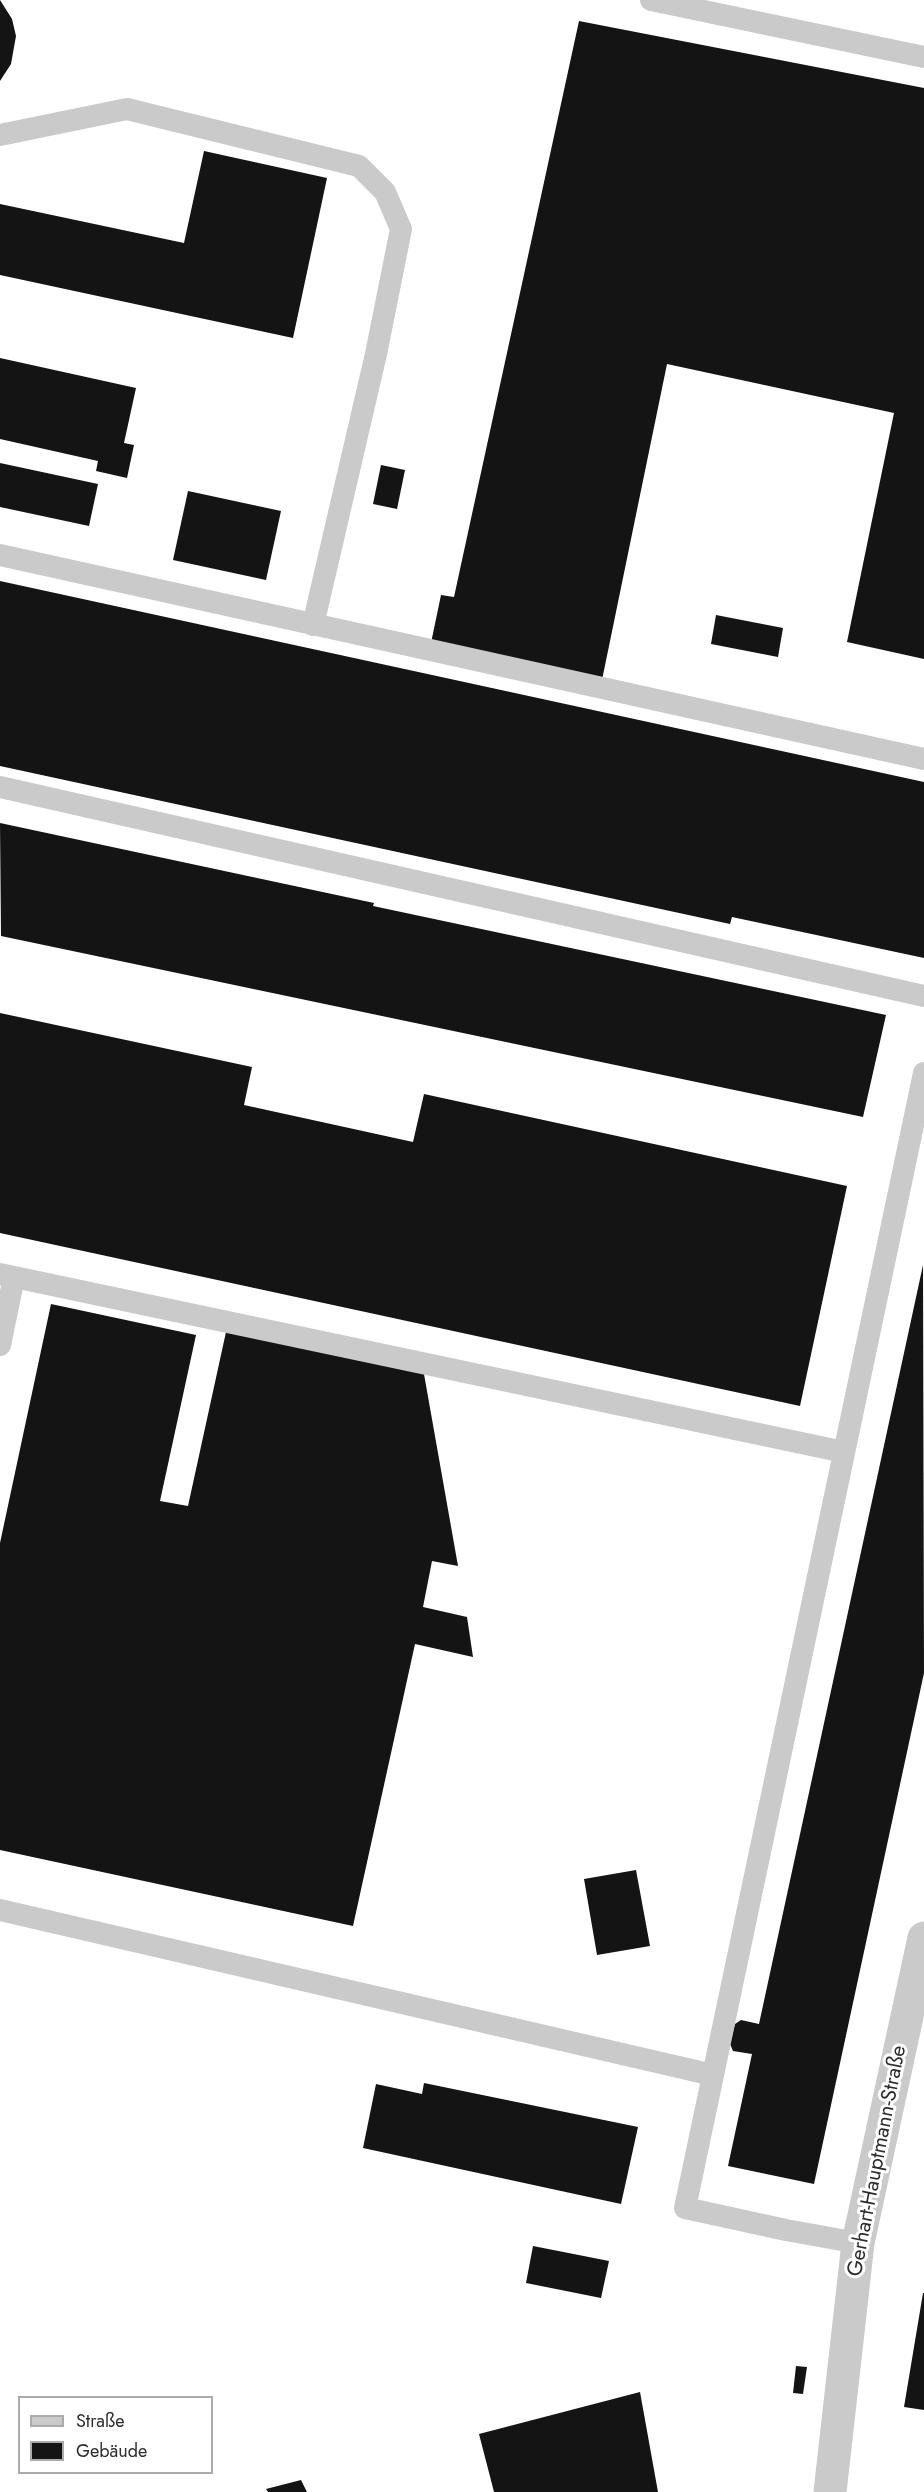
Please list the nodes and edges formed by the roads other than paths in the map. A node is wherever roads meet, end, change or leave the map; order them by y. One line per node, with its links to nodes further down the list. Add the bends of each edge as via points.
1 (651, 0): 2 (lane)
2 (924, 57)
3 (0, 135): 5 (lane, via 127,109 359,166 385,192 401,230)
4 (0, 555): 5 (lane)
5 (313, 625): 6 (lane)
6 (924, 759)
7 (0, 787): 8 (lane)
8 (924, 996)
9 (924, 1073): 12 (lane)
10 (7, 1276): 11 (lane); 12 (lane)
11 (0, 1345)
12 (844, 1452): 15 (lane)
13 (0, 1910): 15 (lane)
14 (924, 1938): 16 (street, Gerhart-Hauptmann-Straße)
15 (713, 2075): 16 (lane, via 685,2208)
16 (858, 2243): 17 (street, Gerhart-Hauptmann-Straße)
17 (830, 2492)

